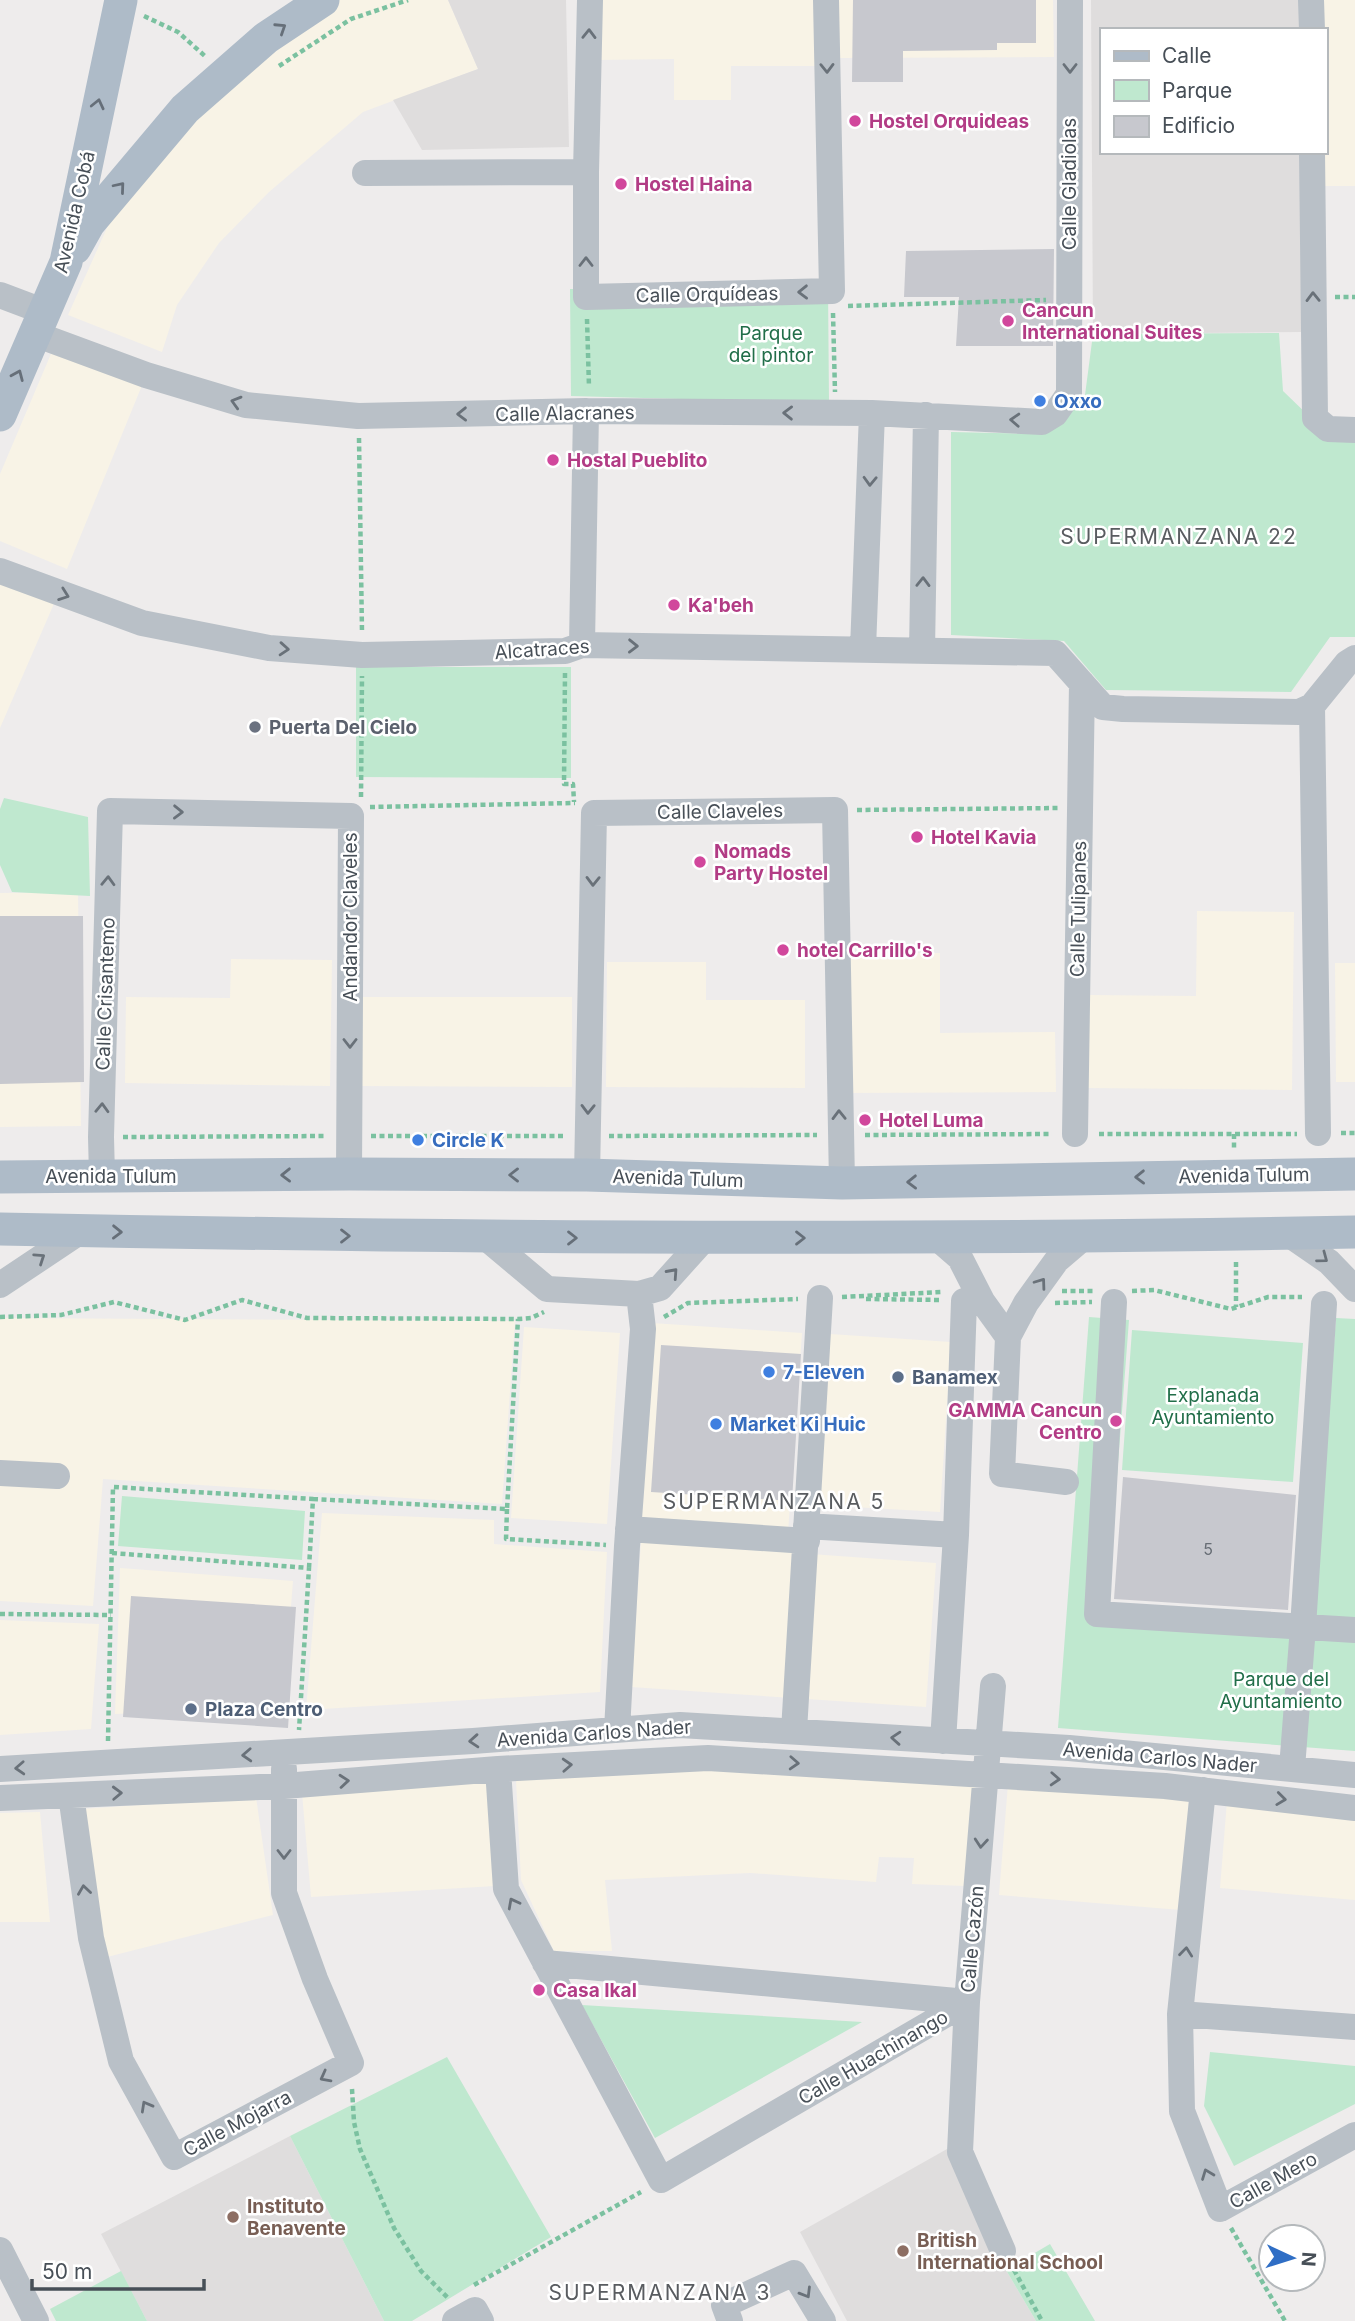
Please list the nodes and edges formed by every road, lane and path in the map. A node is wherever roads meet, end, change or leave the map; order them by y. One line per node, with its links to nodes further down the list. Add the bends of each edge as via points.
1 (121, 0): 11 (main road, Avenida Cobá, one-way to 1)
2 (323, 0): 11 (main road, one-way to 2, via 89,223 185,109 266,38)
3 (590, 0): 9 (street, one-way to 3)
4 (826, 0): 14 (street, one-way to 14)
5 (1070, 0): 15 (street, Calle Gladiolas, one-way to 15)
6 (1311, 0): 7 (street)
7 (1312, 28)
8 (1312, 154): 24 (street, one-way to 8, via 1328,429 1315,418)
9 (586, 172): 10 (street); 13 (street, one-way to 9)
10 (365, 173)
11 (66, 262): 16 (main road, Avenida Cobá)
12 (0, 295): 16 (street, Calle Alacranes)
13 (586, 297): 14 (street, Calle Orquídeas, one-way to 13); 18 (path)
14 (832, 299): 15 (path); 20 (path)
15 (1068, 299): 17 (street, Calle Gladiolas)
16 (40, 323): 21 (main road, Avenida Cobá, one-way to 16); 23 (street, Calle Alacranes, one-way to 16, via 246,405 146,374)
17 (1069, 369): 22 (street, Calle Alacranes, one-way to 22, via 1069,394 1055,414 1042,422)
18 (586, 411): 20 (street, Calle Alacranes, one-way to 18); 23 (street, Calle Alacranes, one-way to 23); 26 (street)
19 (872, 413): 20 (street, Calle Alacranes); 22 (street, Calle Alacranes); 27 (street, one-way to 27)
20 (838, 414)
21 (0, 415)
22 (926, 415): 28 (street, one-way to 22)
23 (358, 416): 29 (path)
24 (1355, 430)
25 (0, 571): 29 (street, Alcatraces, one-way to 29, via 142,623 269,648)
26 (573, 648): 27 (street, Alcatraces, one-way to 27); 29 (street, Alcatraces); 33 (path, via 564,784 573,784)
27 (863, 649): 28 (street, Alcatraces)
28 (922, 651): 31 (street, Alcatraces, via 1055,653)
29 (362, 655): 33 (path, via 361,807)
30 (1355, 658): 32 (street)
31 (1082, 683): 32 (street, Alcatraces, via 1103,707 1298,712); 34 (street, Calle Tulipanes)
32 (1312, 706): 37 (street)
33 (584, 808): 35 (street, Calle Claveles); 40 (street, one-way to 40)
34 (1080, 808): 35 (path); 39 (street, Calle Tulipanes)
35 (835, 810): 41 (street, one-way to 35)
36 (110, 811): 42 (street, Andandor Claveles, one-way to 42, via 351,816); 43 (street, Calle Crisantemo, one-way to 36)
37 (1318, 1133): 38 (path); 39 (path)
38 (1355, 1133)
39 (1074, 1134): 41 (path)
40 (587, 1135): 41 (path); 42 (path); 46 (street)
41 (839, 1135): 49 (street)
42 (349, 1136): 43 (path); 44 (street, Andandor Claveles)
43 (101, 1137): 47 (street, Calle Crisantemo)
44 (349, 1174): 46 (main road, Avenida Tulum, one-way to 44); 47 (main road, Avenida Tulum, one-way to 47)
45 (1355, 1174): 49 (main road, Avenida Tulum, one-way to 49)
46 (587, 1175): 49 (main road, Avenida Tulum)
47 (102, 1176): 48 (main road, Avenida Tulum)
48 (0, 1177)
49 (842, 1183)
50 (0, 1229): 51 (main road)
51 (80, 1231): 55 (main road, one-way to 55); 59 (street, one-way to 51)
52 (1355, 1232): 54 (main road)
53 (1236, 1233): 54 (main road); 56 (main road); 66 (path)
54 (1287, 1233): 60 (street, one-way to 60, via 1329,1262)
55 (485, 1237): 57 (main road, one-way to 57); 61 (street, via 547,1289)
56 (1084, 1237): 58 (main road); 68 (street, one-way to 56, via 1057,1260)
57 (705, 1238): 58 (main road, one-way to 58); 61 (street, one-way to 57, via 660,1288)
58 (937, 1238): 68 (street, via 960,1258 982,1301)
59 (0, 1285)
60 (1355, 1289)
61 (639, 1294): 76 (street, via 643,1329)
62 (820, 1298): 74 (street)
63 (964, 1300): 75 (street)
64 (1114, 1302): 81 (street, via 1097,1614)
65 (1324, 1304): 81 (street)
66 (1236, 1307)
67 (518, 1319): 73 (path)
68 (1008, 1336): 71 (street, via 1002,1475)
69 (0, 1473): 70 (street)
70 (57, 1476)
71 (1066, 1482)
72 (313, 1499): 73 (path); 77 (path, via 113,1486); 78 (path)
73 (507, 1509): 76 (path, via 506,1539)
74 (806, 1533): 75 (street); 76 (street); 85 (street)
75 (956, 1535): 86 (street)
76 (628, 1538): 84 (street)
77 (112, 1553): 78 (path); 80 (path)
78 (309, 1568): 89 (path)
79 (0, 1614): 80 (path)
80 (111, 1615): 90 (path)
81 (1303, 1627): 82 (street); 91 (street)
82 (1355, 1630)
83 (993, 1686): 87 (street, Calle Cazón)
84 (617, 1730): 85 (street, Avenida Carlos Nader, via 680,1725); 89 (street, Avenida Carlos Nader, one-way to 89)
85 (794, 1731): 86 (street, Avenida Carlos Nader, one-way to 85)
86 (943, 1741): 87 (street, Avenida Carlos Nader)
87 (989, 1744): 88 (street, Avenida Carlos Nader); 95 (street, Calle Cazón)
88 (1101, 1751): 91 (street, Avenida Carlos Nader); 96 (street)
89 (291, 1752): 90 (street, Avenida Carlos Nader, one-way to 90); 97 (street)
90 (108, 1762): 92 (street, Avenida Carlos Nader, one-way to 92)
91 (1292, 1768): 94 (street, Avenida Carlos Nader)
92 (0, 1769)
93 (498, 1769): 95 (street, Avenida Carlos Nader, one-way to 95, via 709,1758); 97 (street, Avenida Carlos Nader, one-way to 93); 102 (street, one-way to 93, via 506,1889)
94 (1355, 1774)
95 (987, 1775): 96 (street, Avenida Carlos Nader, one-way to 96); 103 (street, Calle Cazón, one-way to 103)
96 (1098, 1782): 98 (street, Avenida Carlos Nader)
97 (284, 1786): 99 (street, Avenida Carlos Nader, one-way to 97); 106 (street, one-way to 106, via 285,1894)
98 (1203, 1790): 101 (street, Avenida Carlos Nader, one-way to 101); 104 (street, Calle Mero, one-way to 98)
99 (71, 1795): 100 (street, Avenida Carlos Nader); 106 (street, Calle Mojarra, one-way to 99, via 174,2157 121,2061 91,1938)
100 (0, 1798)
101 (1355, 1808)
102 (545, 1963): 103 (street, Calle Huachinango); 108 (street)
103 (967, 2003): 108 (street, Calle Huachinango); 110 (street, Calle Cazón, via 960,2152)
104 (1180, 2014): 105 (street); 109 (street, Calle Mero, one-way to 104, via 1182,2111)
105 (1355, 2027)
106 (351, 2063): 112 (path, via 360,2149 394,2228 421,2271 449,2299)
107 (1355, 2135): 109 (street, Calle Mero)
108 (661, 2180): 112 (path)
109 (1220, 2209): 117 (path)
110 (1003, 2251): 116 (path)
111 (2, 2260): 113 (street)
112 (471, 2310)
113 (36, 2321)
114 (730, 2321): 115 (street, one-way to 115, via 724,2305 794,2273)
115 (823, 2321)
116 (1042, 2321)
117 (1285, 2321)

